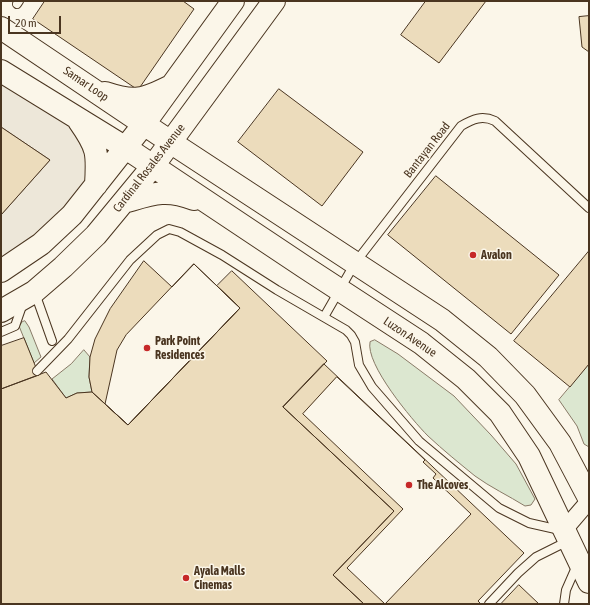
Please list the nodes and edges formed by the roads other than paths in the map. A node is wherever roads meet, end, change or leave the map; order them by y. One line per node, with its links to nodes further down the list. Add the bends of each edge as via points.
1 (233, 1): 5 (street)
2 (274, 1): 7 (street, Cardinal Rosales Avenue)
3 (1, 28): 6 (street, Samar Loop)
4 (1, 71): 8 (street)
5 (172, 85): 6 (street, via 151,96 141,98 122,98); 9 (street)
6 (92, 88): 9 (street, Samar Loop)
7 (199, 103): 10 (street, Cardinal Rosales Avenue); 13 (street, via 193,128 195,142 204,156)
8 (75, 117): 11 (street); 14 (street, via 92,139 97,154)
9 (144, 124): 10 (street, Samar Loop); 11 (street)
10 (170, 142): 12 (street, Cardinal Rosales Avenue); 13 (street)
11 (126, 148): 12 (street); 14 (street)
12 (153, 166): 15 (street, Cardinal Rosales Avenue); 16 (street, Luzon Avenue)
13 (229, 181): 18 (street)
14 (96, 185): 19 (street, via 72,215 41,244)
15 (124, 202): 16 (street, via 162,192 184,195); 21 (street, Cardinal Rosales Avenue, via 96,235)
16 (212, 206): 20 (street, Luzon Avenue)
17 (589, 208): 18 (lane, Bantayan Road, via 495,121 480,117 461,126)
18 (354, 262): 20 (lane, Bantayan Road); 27 (street, via 442,320 508,375 560,443)
19 (1, 271)
20 (339, 289): 23 (lane, Bantayan Road); 28 (street, Luzon Avenue, via 421,342 466,379 500,413 529,456)
21 (30, 295): 22 (street, Cardinal Rosales Avenue); 24 (lane, via 15,326); 25 (lane)
22 (1, 311)
23 (324, 317): 26 (lane, via 222,255 180,232 168,230 157,235 130,260 68,339); 28 (lane, via 351,335 355,342 359,365 372,387 419,441 499,508 529,523)
24 (1, 332)
25 (52, 341)
26 (37, 371)
27 (589, 499): 28 (street)
28 (566, 535): 29 (street, Luzon Avenue); 31 (lane, via 518,573)
29 (579, 561): 30 (street, Luzon Avenue); 32 (lane, via 566,590)
30 (589, 582)
31 (489, 604)
32 (564, 604)

